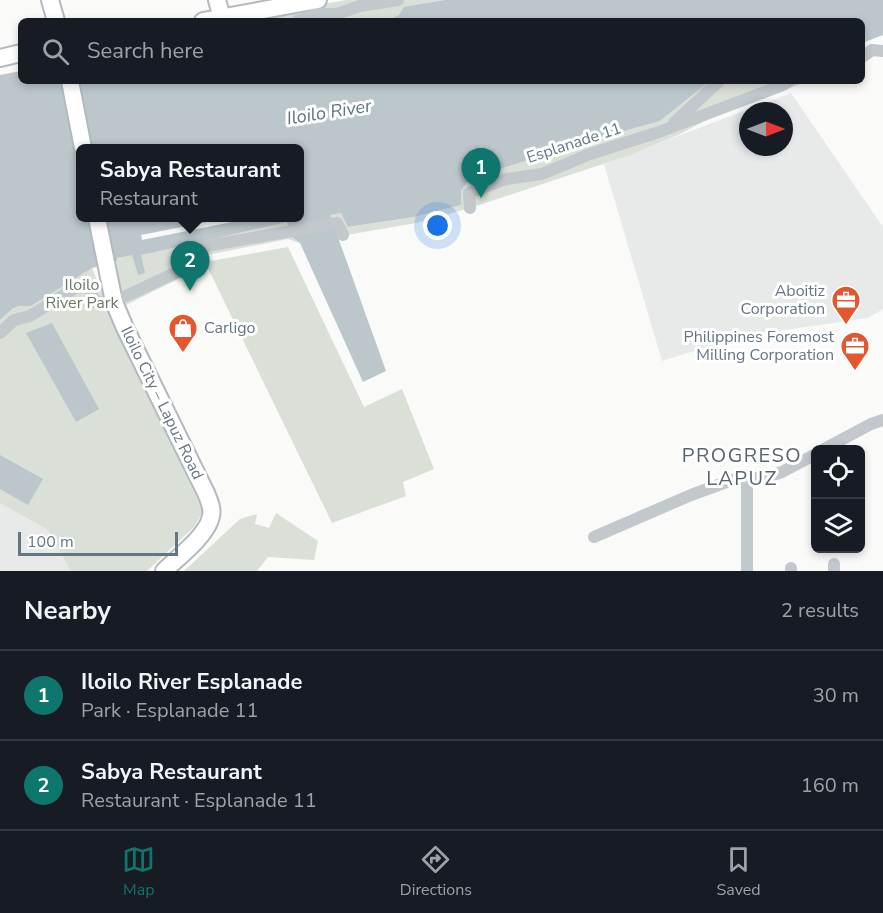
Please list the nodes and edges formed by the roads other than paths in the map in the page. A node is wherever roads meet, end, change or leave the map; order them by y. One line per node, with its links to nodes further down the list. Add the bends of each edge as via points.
1 (50, 0): 5 (main road)
2 (217, 0): 6 (main road)
3 (318, 0): 6 (main road)
4 (398, 0): 7 (street)
5 (55, 18)
6 (222, 18)
7 (306, 18)
8 (883, 51): 10 (street, via 872,50)
9 (18, 54): 11 (main road)
10 (865, 55)
11 (0, 57)
12 (71, 84): 16 (main road)
13 (716, 84): 15 (street, Esplanade 11)
14 (784, 84): 15 (street, Esplanade 11)
15 (669, 128): 17 (street, Esplanade 11, via 542,174 506,179 469,193)
16 (82, 144)
17 (470, 208)
18 (98, 222): 28 (main road, Iloilo City – Lapuz Road, via 114,302 211,506 211,516 201,535)
19 (343, 235): 20 (street, via 337,223 189,249 192,265)
20 (126, 296)
21 (102, 302): 22 (street, via 95,302 89,288 80,285 30,316 14,320)
22 (0, 333)
23 (883, 420): 24 (street)
24 (833, 445)
25 (811, 457): 26 (street, via 782,472)
26 (747, 478): 27 (street, via 691,495); 29 (street)
27 (594, 537)
28 (164, 571)
29 (747, 571)

